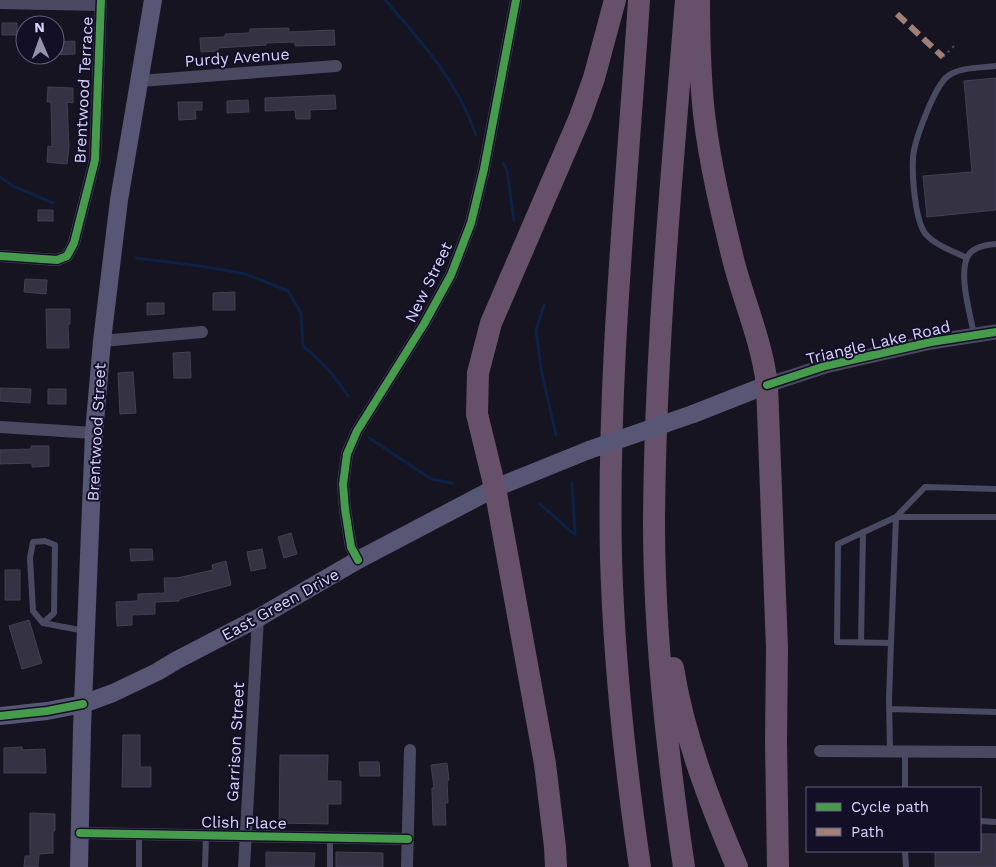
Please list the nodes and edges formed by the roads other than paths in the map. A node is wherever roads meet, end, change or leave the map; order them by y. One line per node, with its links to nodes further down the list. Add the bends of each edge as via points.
1 (153, 0): 11 (main road, Brentwood Street)
2 (516, 0): 29 (street, New Street, via 484,169 467,232 446,283 424,324 357,430 347,454 343,484 345,508 351,547)
3 (614, 0): 23 (highway, via 594,78 580,117 506,286 482,352 477,414)
4 (639, 0): 33 (highway, via 613,402)
5 (686, 0): 27 (highway, via 661,344)
6 (699, 0): 19 (highway, via 704,116 711,160)
7 (101, 2): 8 (street); 13 (street, Brentwood Terrace, via 96,160 74,243 67,256 57,260)
8 (0, 3)
9 (336, 66): 11 (street, Purdy Avenue)
10 (996, 66): 14 (lane, via 946,76 937,88 921,127 913,158 917,211 923,232 940,245)
11 (140, 81): 18 (main road, Brentwood Street, via 119,200)
12 (996, 244): 14 (lane, via 982,246)
13 (0, 256)
14 (968, 258): 17 (lane, via 964,280)
15 (202, 332): 18 (street)
16 (996, 332): 17 (street, Triangle Lake Road)
17 (974, 335): 19 (street, Triangle Lake Road, via 825,366)
18 (102, 341): 22 (main road, Brentwood Street)
19 (767, 384): 20 (main road, Triangle Lake Road); 66 (highway, via 777,648)
20 (693, 414): 23 (main road, East Green Drive, bridge, via 589,450)
21 (0, 427): 22 (street)
22 (94, 433): 32 (main road, Brentwood Street)
23 (495, 488): 29 (main road, East Green Drive); 61 (highway, via 545,764)
24 (996, 489): 25 (lane, via 925,487)
25 (896, 517): 26 (lane); 28 (lane); 35 (lane)
26 (996, 517)
27 (654, 526): 64 (highway, via 663,693); 65 (highway, via 664,567 671,654 682,711 701,773)
28 (863, 532): 34 (lane); 34 (lane, via 838,544 837,642)
29 (358, 560): 30 (main road, East Green Drive)
30 (258, 618): 36 (main road, East Green Drive, via 157,672); 51 (street, Garrison Street)
31 (43, 623): 31 (lane, via 54,613 55,588 54,545 45,541 33,542 30,558 33,611); 32 (lane)
32 (87, 631): 36 (main road, Brentwood Street)
33 (614, 637): 62 (highway, via 609,669); 63 (highway)
34 (861, 642): 35 (lane)
35 (891, 643): 37 (lane)
36 (83, 704): 39 (main road, East Green Drive); 48 (main road, Brentwood Street)
37 (889, 709): 38 (lane); 42 (lane)
38 (996, 712)
39 (0, 716)
40 (410, 750): 53 (street)
41 (820, 751): 42 (street)
42 (890, 752): 43 (street)
43 (905, 752): 44 (street); 45 (lane)
44 (996, 752)
45 (905, 787)
46 (981, 821): 47 (lane)
47 (996, 822)
48 (80, 833): 49 (street, Clish Place); 55 (main road, Brentwood Street)
49 (139, 834): 50 (street, Clish Place); 56 (lane)
50 (206, 835): 51 (street, Clish Place); 57 (lane)
51 (246, 836): 52 (street, Clish Place); 58 (street, Garrison Street)
52 (330, 838): 53 (street, Clish Place); 59 (lane)
53 (408, 839): 60 (street)
54 (905, 852): 67 (lane)
55 (79, 867)
56 (139, 867)
57 (206, 867)
58 (244, 867)
59 (330, 867)
60 (407, 867)
61 (556, 867)
62 (626, 867)
63 (640, 867)
64 (684, 867)
65 (737, 867)
66 (778, 867)
67 (906, 867)

